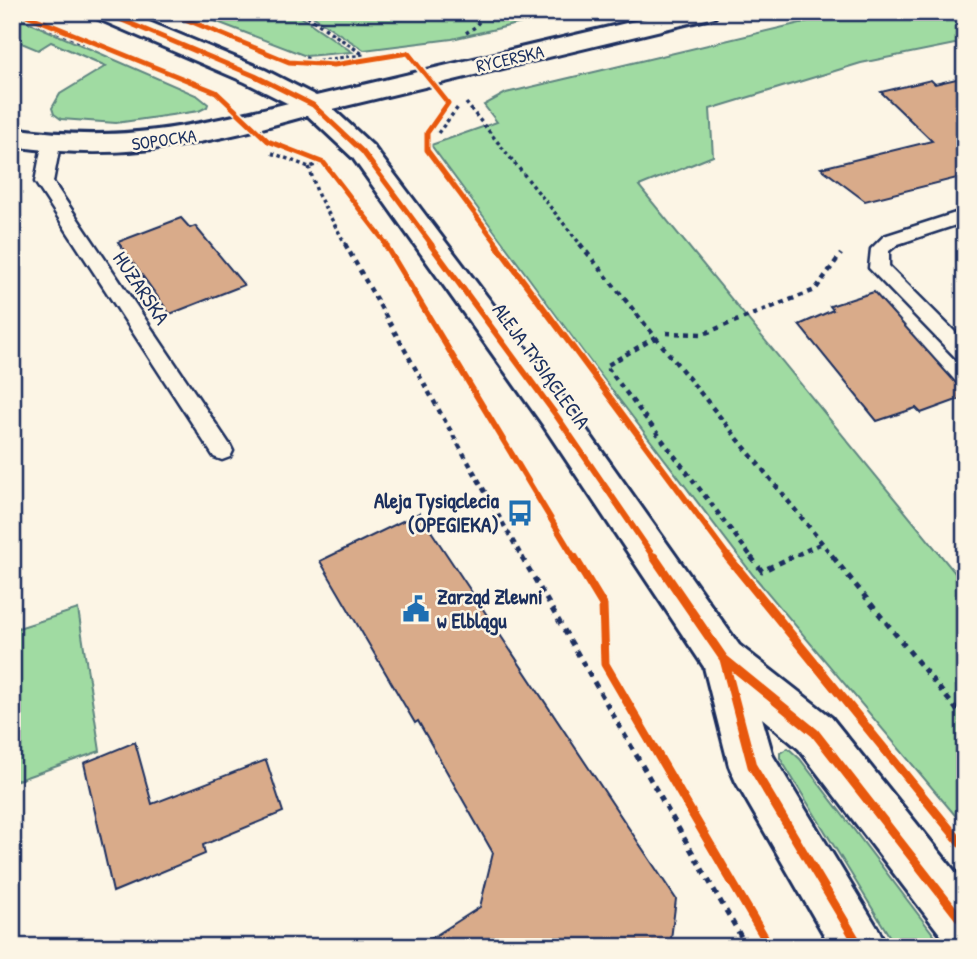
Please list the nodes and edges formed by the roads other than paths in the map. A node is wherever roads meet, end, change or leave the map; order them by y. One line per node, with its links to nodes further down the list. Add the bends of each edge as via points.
1 (103, 12): 3 (main road, ALEJA TYSIĄCLECIA)
2 (706, 12): 3 (main road, RYCERSKA)
3 (313, 105): 5 (main road, SOPOCKA, via 163,142); 9 (main road, ALEJA TYSIĄCLECIA, via 363,152 556,415)
4 (12, 137): 5 (main road, SOPOCKA)
5 (51, 145): 8 (lane, HUZARSKA, via 44,182)
6 (965, 216): 7 (lane, via 891,240 880,249 879,268)
7 (965, 355)
8 (222, 451)
9 (724, 659): 10 (main road, ALEJA TYSIĄCLECIA, via 815,733); 11 (main road, ALEJA TYSIĄCLECIA, via 752,766)
10 (965, 925)
11 (860, 947)

